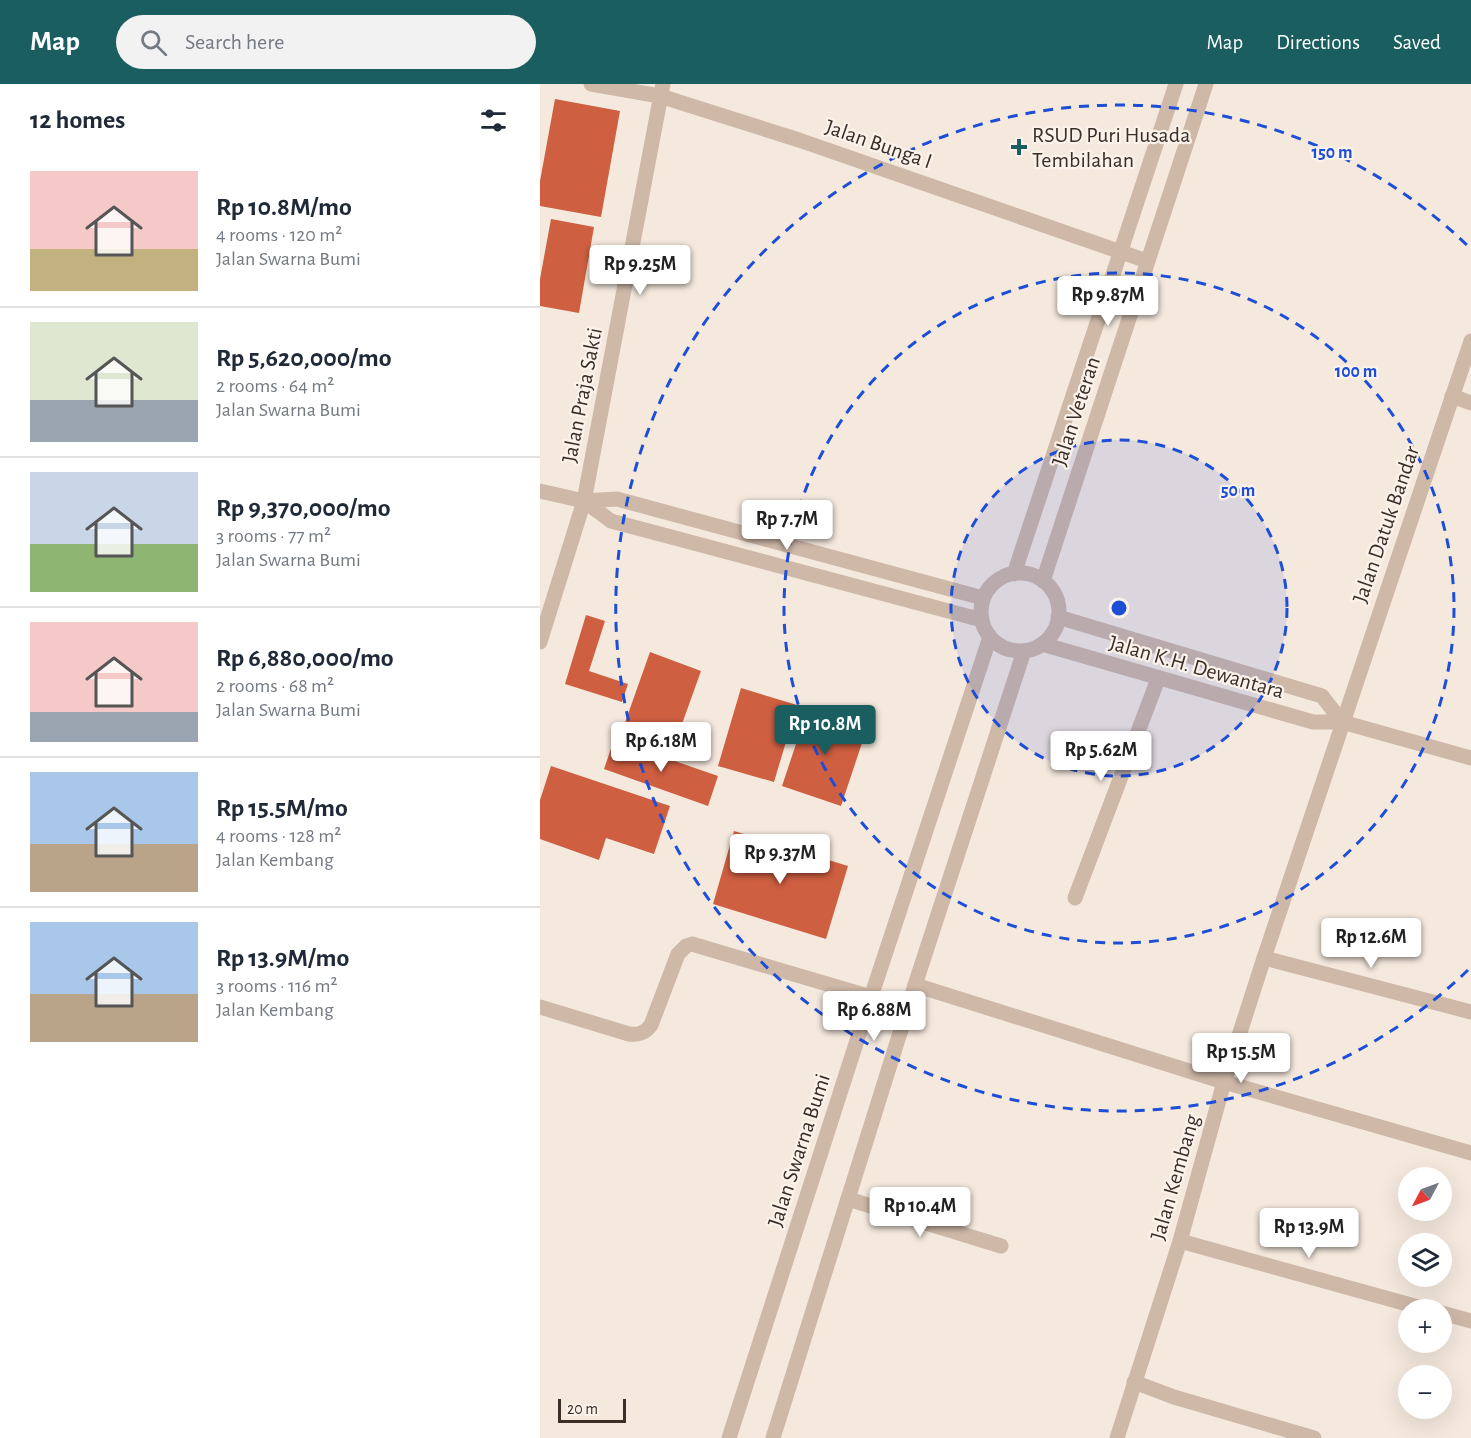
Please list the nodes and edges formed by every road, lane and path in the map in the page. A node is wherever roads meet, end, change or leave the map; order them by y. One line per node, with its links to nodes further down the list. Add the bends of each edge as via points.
1 (591, 84): 4 (street, Jalan Bunga I)
2 (1176, 84): 5 (street, Jalan Veteran)
3 (1206, 84): 6 (street, Jalan Veteran)
4 (662, 90): 5 (street, Jalan Bunga I); 11 (street, Jalan Praja Sakti)
5 (1121, 252): 6 (street, Jalan Bunga I); 12 (street, Jalan Veteran)
6 (1147, 261): 13 (street, Jalan Veteran)
7 (1471, 341): 8 (street, Jalan Datuk Bandar)
8 (1452, 396): 9 (street); 22 (street, Jalan Datuk Bandar)
9 (1471, 403)
10 (540, 491): 11 (street)
11 (584, 501): 14 (street, via 617,499); 16 (street, via 610,521); 18 (street, Jalan Praja Sakti)
12 (1014, 574): 13 (street, via 1024,573); 14 (street, via 995,581)
13 (1043, 581): 15 (street, via 1055,597)
14 (983, 598): 16 (street)
15 (1058, 617): 19 (street, via 1050,637); 22 (street, Jalan K.H. Dewantara, via 1322,696)
16 (982, 620): 17 (street)
17 (990, 637): 20 (street, via 1005,648); 27 (street, Jalan Swarna Bumi)
18 (540, 642)
19 (1042, 644): 20 (street); 21 (street, Jalan K.H. Dewantara)
20 (1024, 651): 26 (street)
21 (1158, 679): 22 (street, Jalan K.H. Dewantara, via 1313,722); 24 (street)
22 (1342, 722): 23 (street, Jalan K.H. Dewantara); 25 (street, Jalan Kembang)
23 (1471, 758)
24 (1075, 898)
25 (1264, 958): 29 (street); 30 (street, Jalan Kembang)
26 (915, 985): 30 (street); 32 (street)
27 (871, 997): 28 (street, via 692,944 678,954 646,1032 629,1034); 39 (street, Jalan Swarna Bumi)
28 (540, 1007)
29 (1471, 1012)
30 (1224, 1082): 31 (street); 33 (street, Jalan Kembang)
31 (1471, 1153)
32 (848, 1199): 34 (street); 40 (street)
33 (1180, 1241): 35 (street); 38 (street, Jalan Kembang)
34 (1001, 1245)
35 (1398, 1301)
36 (1452, 1316): 37 (street)
37 (1471, 1321)
38 (1134, 1382): 41 (street, Jalan Kembang); 42 (street)
39 (729, 1438)
40 (773, 1438)
41 (1117, 1438)
42 (1314, 1438)

